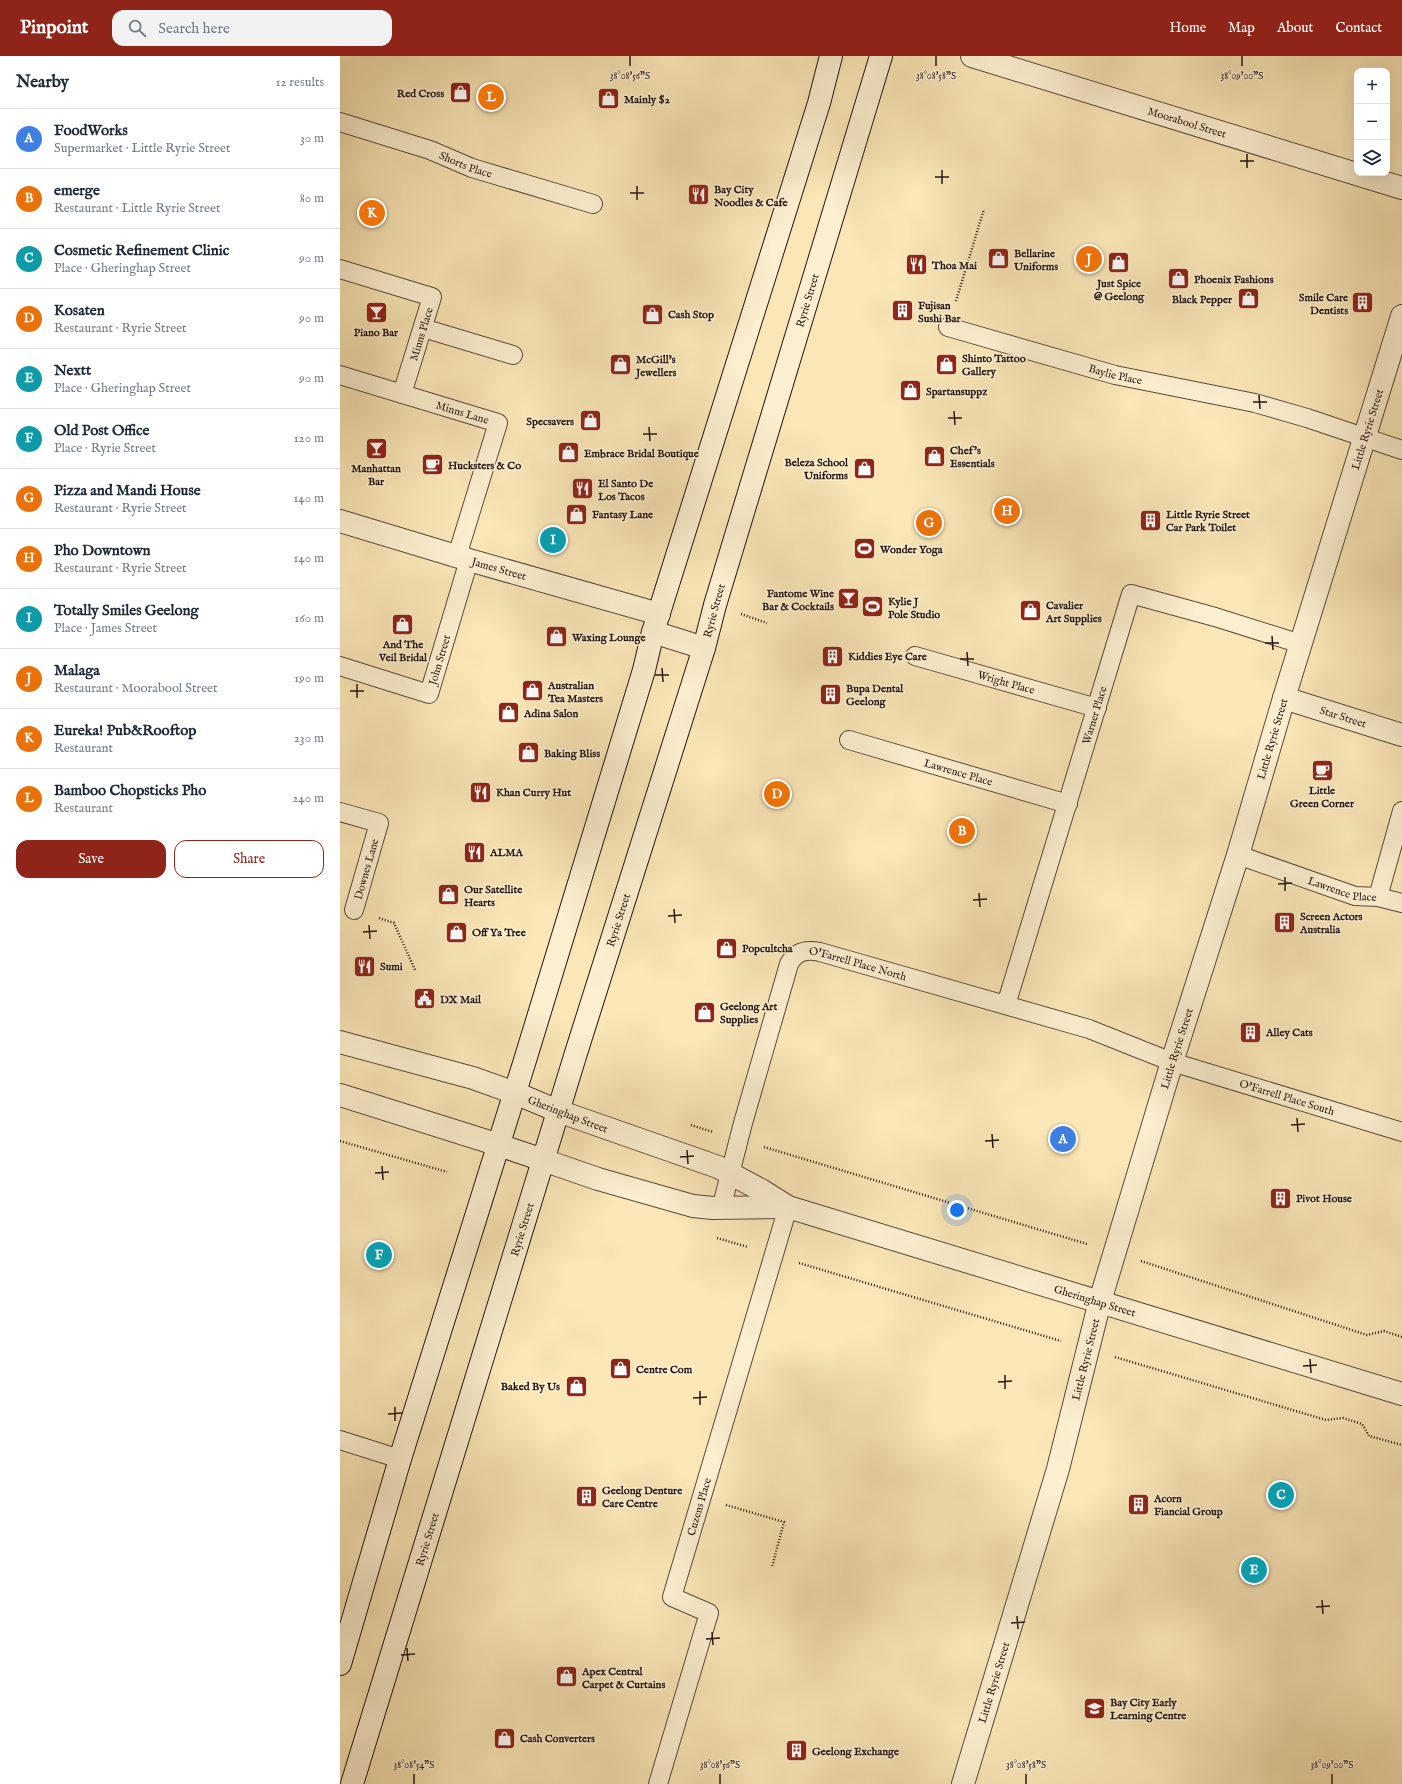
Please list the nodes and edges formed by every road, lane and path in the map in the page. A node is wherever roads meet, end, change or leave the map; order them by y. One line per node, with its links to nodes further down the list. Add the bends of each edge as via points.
1 (831, 56): 19 (street, via 820,103)
2 (881, 56): 21 (street, Ryrie Street)
3 (972, 56): 5 (street, Moorabool Street)
4 (340, 122): 6 (lane, Shorts Place, via 430,150 472,168)
5 (1402, 188)
6 (593, 204)
7 (984, 209): 10 (path)
8 (340, 269): 11 (lane, Minns Place, via 432,298)
9 (1402, 316): 15 (street, Little Ryrie Street)
10 (948, 326): 15 (lane, Baylie Place, via 1114,375 1255,404 1307,418)
11 (423, 328): 12 (lane); 14 (lane, Minns Place)
12 (513, 355)
13 (340, 375): 14 (lane, Minns Lane)
14 (402, 394): 18 (lane, Minns Lane, via 498,423)
15 (1364, 438): 16 (lane, Baylie Place); 20 (street, Little Ryrie Street)
16 (1402, 450)
17 (340, 520): 18 (street, James Street)
18 (463, 558): 19 (street, James Street); 23 (lane, John Street, via 429,694)
19 (656, 623): 21 (street, James Street); 39 (street, via 644,670)
20 (1301, 644): 24 (street, Little Ryrie Street); 25 (lane, Warner Place, via 1131,594)
21 (704, 648): 41 (street, Ryrie Street)
22 (915, 656): 25 (lane, Wright Place)
23 (340, 666)
24 (1284, 698): 26 (street, Star Street); 31 (street, Little Ryrie Street)
25 (1097, 708): 28 (lane, Warner Place)
26 (1402, 735)
27 (849, 740): 28 (lane, Lawrence Place)
28 (1068, 804): 36 (lane, Warner Place)
29 (1402, 811): 32 (lane)
30 (340, 812): 34 (lane, Downes Lane, via 379,823)
31 (1238, 855): 32 (lane, Lawrence Place, via 1356,896); 38 (street, Little Ryrie Street)
32 (1378, 897): 33 (lane, Lawrence Place)
33 (1402, 903)
34 (354, 910): 35 (path, Downes Lane, via 394,923)
35 (415, 970)
36 (1006, 1005): 38 (lane, O'Farrell Place North, via 1089,1029); 44 (lane, O'Farrell Place North, via 820,952 798,952 789,964)
37 (340, 1042): 39 (street, Gheringhap Street, via 473,1078)
38 (1172, 1062): 43 (lane, O'Farrell Place South); 53 (street, Little Ryrie Street)
39 (515, 1093): 41 (street, Gheringhap Street); 46 (street)
40 (340, 1096): 46 (street, Gheringhap Street)
41 (558, 1111): 47 (street, Ryrie Street); 49 (street, Gheringhap Street)
42 (686, 1123): 44 (path)
43 (1402, 1132)
44 (739, 1140): 49 (lane, O'Farrell Place North); 53 (path)
45 (340, 1141): 48 (path)
46 (498, 1144): 47 (street, Gheringhap Street); 61 (street)
47 (543, 1160): 51 (street, Gheringhap Street, via 584,1175 693,1206); 65 (street, Ryrie Street)
48 (447, 1172)
49 (730, 1173): 50 (street, Gheringhap Street); 51 (lane, O'Farrell Place North)
50 (788, 1207): 51 (street, Gheringhap Street); 54 (lane, Cuzens Place); 55 (street, Gheringhap Street)
51 (721, 1208)
52 (713, 1237): 54 (path)
53 (1115, 1252): 55 (street, Little Ryrie Street); 56 (path, via 1368,1335 1384,1331)
54 (774, 1255): 57 (path); 66 (lane, Cuzens Place, via 672,1597 709,1613)
55 (1100, 1301): 57 (street, Little Ryrie Street); 58 (street, Gheringhap Street)
56 (1402, 1337)
57 (1087, 1348): 60 (path, via 1326,1420 1343,1418 1362,1424 1369,1436); 67 (street, Little Ryrie Street, via 1058,1469)
58 (1402, 1394)
59 (340, 1440): 61 (lane)
60 (1402, 1445)
61 (400, 1459): 64 (street)
62 (756, 1514): 63 (path, via 784,1522)
63 (772, 1567)
64 (340, 1664)
65 (352, 1784)
66 (658, 1784)
67 (963, 1784)

